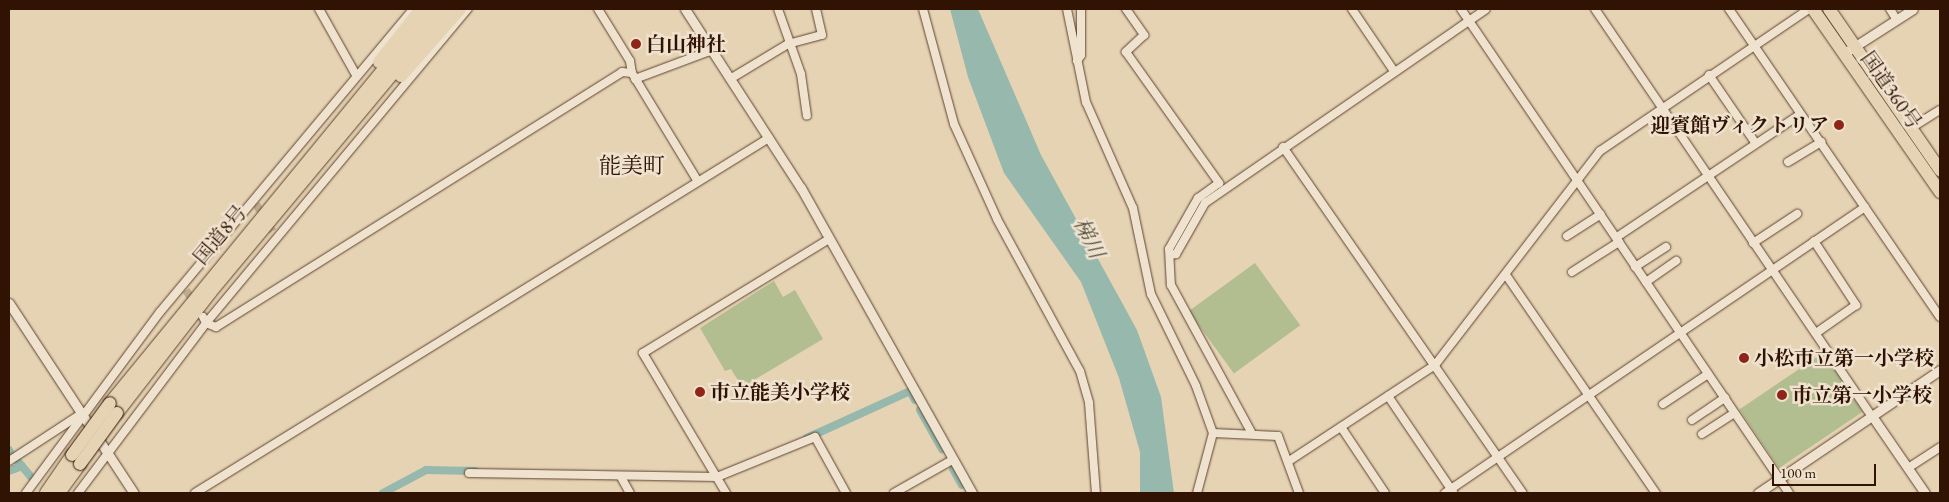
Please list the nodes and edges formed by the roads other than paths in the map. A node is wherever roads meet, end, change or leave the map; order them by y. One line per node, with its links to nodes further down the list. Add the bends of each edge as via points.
1 (319, 9): 38 (street)
2 (413, 9): 38 (street)
3 (421, 9): 38 (highway)
4 (434, 9): 38 (highway, 国道8号)
5 (447, 9): 38 (highway, 国道8号)
6 (460, 9): 38 (highway)
7 (468, 9): 73 (street)
8 (598, 9): 36 (street)
9 (685, 9): 31 (street)
10 (778, 9): 28 (street)
11 (816, 9): 28 (street, via 822,35)
12 (923, 9): 116 (street, via 939,81 954,124 997,219 1080,371 1089,403)
13 (1067, 9): 33 (street)
14 (1081, 9): 33 (street)
15 (1126, 9): 64 (street, via 1144,35 1126,52 1219,183 1198,198)
16 (1352, 9): 34 (street)
17 (1461, 9): 27 (street)
18 (1486, 9): 27 (street)
19 (1595, 9): 39 (street)
20 (1729, 9): 29 (street)
21 (1808, 9): 29 (street)
22 (1813, 9): 32 (highway, 国道360号)
23 (1828, 9): 30 (highway, 国道360号)
24 (1890, 9): 26 (street)
25 (1913, 9): 26 (street)
26 (1897, 20): 30 (street)
27 (1469, 21): 34 (street); 53 (street)
28 (788, 44): 37 (street); 43 (street, via 800,74)
29 (1753, 45): 35 (street); 42 (street)
30 (1854, 47): 32 (street); 44 (highway, 国道360号)
31 (712, 50): 36 (street); 37 (street)
32 (1843, 54): 54 (highway, 国道360号)
33 (1078, 61): 90 (street, via 1086,102 1133,208 1151,294 1196,386)
34 (1394, 71): 48 (street)
35 (1709, 75): 39 (street); 47 (street)
36 (633, 76): 52 (street); 73 (street, via 622,72 216,326)
37 (730, 79): 45 (street)
38 (369, 87): 40 (highway, 国道8号); 85 (street, via 254,202)
39 (1662, 109): 51 (street); 53 (street, via 1600,151)
40 (356, 110): 83 (highway, 国道8号, via 313,169); 83 (highway, 国道8号, via 319,147)
41 (1940, 110): 44 (street)
42 (1799, 115): 46 (street); 47 (street)
43 (807, 116)
44 (1911, 128): 50 (highway, 国道360号)
45 (769, 138): 52 (street); 59 (street)
46 (1820, 142): 49 (street); 55 (street)
47 (1756, 144): 51 (street)
48 (1283, 147): 64 (street, via 1205,203 1176,254); 76 (street)
49 (1788, 162)
50 (1940, 170)
51 (1708, 177): 60 (street); 62 (street)
52 (697, 180): 110 (street)
53 (1578, 181): 56 (street); 69 (street)
54 (1940, 192)
55 (1865, 207): 61 (street); 72 (street)
56 (1601, 214): 58 (street); 60 (street)
57 (1797, 214): 62 (street)
58 (1567, 236)
59 (829, 239): 96 (street); 102 (street, via 643,353)
60 (1618, 240): 66 (street); 68 (street)
61 (1814, 242): 67 (street); 75 (street, via 1856,305)
62 (1753, 244): 67 (street)
63 (1666, 247): 66 (street)
64 (1170, 255): 89 (street, via 1171,285)
65 (1676, 261): 70 (street)
66 (1635, 266): 70 (street)
67 (1772, 271): 74 (street); 75 (street)
68 (1572, 272)
69 (1506, 275): 76 (street); 79 (street)
70 (1646, 282): 74 (street)
71 (9, 303): 85 (street)
72 (1940, 317)
73 (204, 320): 93 (street)
74 (1680, 333): 78 (street); 79 (street)
75 (1816, 333): 86 (street)
76 (1434, 365): 80 (street); 94 (street)
77 (1940, 370): 86 (street)
78 (1708, 374): 81 (street); 82 (street)
79 (1589, 395): 94 (street); 121 (street)
80 (1388, 396): 88 (street); 105 (street)
81 (1725, 398): 84 (street); 87 (street)
82 (1663, 404)
83 (113, 408): 95 (highway, 国道8号, bridge)
84 (1734, 413): 91 (street); 103 (street)
85 (82, 414): 93 (street); 97 (street); 104 (street)
86 (1872, 416): 99 (street); 103 (street)
87 (1692, 420)
88 (1341, 427): 98 (street); 119 (street)
89 (1251, 432): 90 (street); 98 (street, via 1278,436)
90 (1213, 433): 117 (street)
91 (1702, 434)
92 (1940, 446): 99 (street)
93 (107, 453): 108 (street); 109 (street)
94 (1499, 457): 105 (street); 120 (street)
95 (76, 460): 104 (highway, 国道8号); 107 (highway, 国道8号)
96 (952, 460): 114 (street); 115 (street)
97 (9, 461)
98 (1289, 462): 118 (street)
99 (1908, 468): 124 (street)
100 (469, 473): 101 (street)
101 (621, 477): 102 (street); 111 (street)
102 (717, 477): 112 (street); 113 (street, via 815,437)
103 (1779, 479): 122 (street); 123 (street)
104 (43, 483): 106 (street)
105 (1450, 492)
106 (26, 493)
107 (59, 493)
108 (78, 493)
109 (134, 493)
110 (195, 493)
111 (630, 493)
112 (726, 493)
113 (846, 493)
114 (894, 493)
115 (972, 493)
116 (1096, 493)
117 (1197, 493)
118 (1299, 493)
119 (1386, 493)
120 (1523, 493)
121 (1656, 493)
122 (1758, 493)
123 (1789, 493)
124 (1925, 493)

